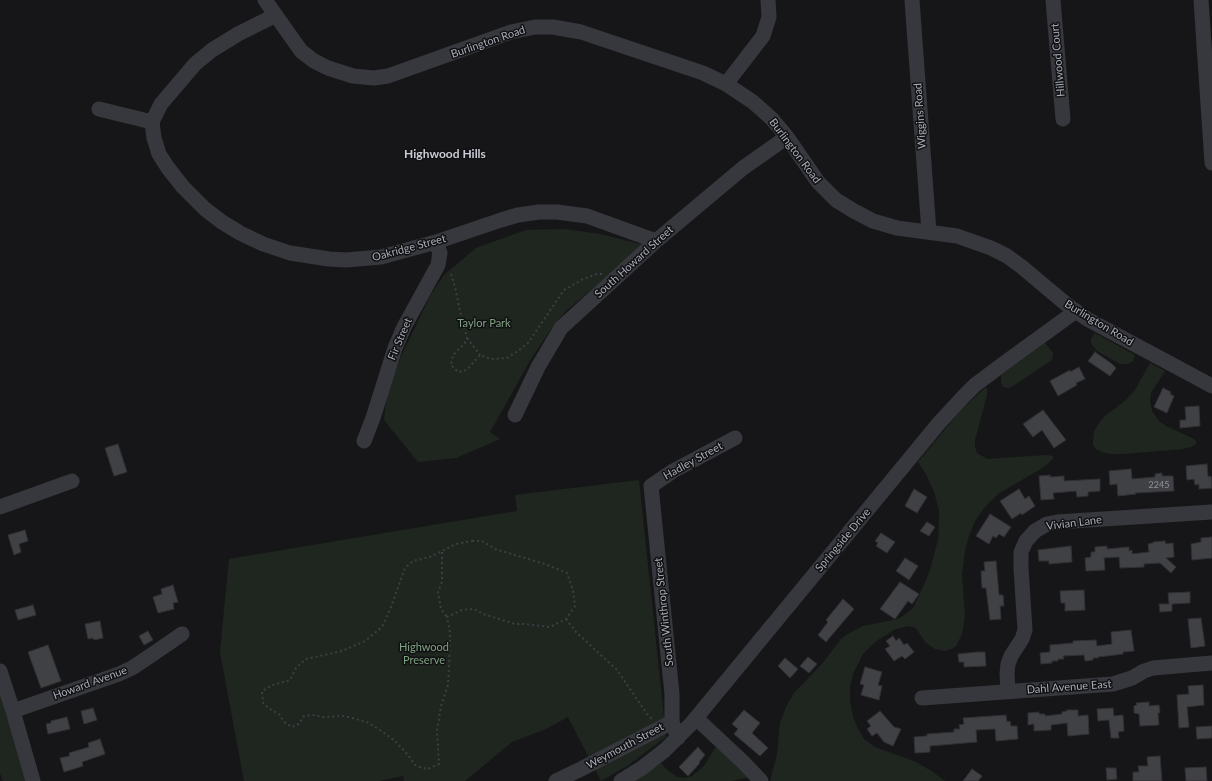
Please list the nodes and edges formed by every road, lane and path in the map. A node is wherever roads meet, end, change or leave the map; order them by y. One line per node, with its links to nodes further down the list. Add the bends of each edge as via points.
1 (265, 0): 6 (street, Burlington Road)
2 (768, 0): 7 (street, via 769,17 763,36)
3 (912, 0): 13 (street, Wiggins Road)
4 (1052, 0): 9 (street, Hillwood Court)
5 (1200, 0): 12 (street)
6 (276, 15): 7 (street, Burlington Road, via 301,51 328,68 353,76 388,76 511,32 535,27 553,27 582,32 703,73); 10 (street, via 238,34 195,64 161,104)
7 (726, 84): 11 (street, Burlington Road, via 753,102)
8 (99, 109): 10 (street)
9 (1063, 120)
10 (152, 122): 15 (street, Oakridge Street, via 159,154 184,187 222,222 263,244 290,253 346,260 382,257)
11 (787, 137): 13 (street, Burlington Road, via 818,182 836,200 873,221 898,228); 14 (street, South Howard Street, via 743,168)
12 (1212, 163)
13 (929, 232): 18 (street, Burlington Road, via 958,236 1002,254)
14 (656, 241): 15 (street, Oakridge Street, via 586,216 539,212 518,215); 22 (street, South Howard Street, via 561,328 538,367)
15 (436, 242): 24 (street, Fir Street, via 440,253 438,265 395,348)
16 (606, 271): 20 (path, via 583,279 564,290 528,343 518,352 507,358 491,359)
17 (451, 274): 19 (path)
18 (1076, 311): 21 (street, Burlington Road); 38 (street, Springside Drive, via 995,369 953,407)
19 (467, 338): 20 (path); 20 (path, via 452,355 451,365 458,372 467,370)
20 (480, 355)
21 (1212, 386)
22 (515, 416)
23 (735, 438): 26 (street, Hadley Street, via 673,471)
24 (364, 441)
25 (72, 482): 27 (street)
26 (651, 486): 39 (street, South Winthrop Street, via 672,694)
27 (0, 507)
28 (1212, 512): 35 (street, Vivian Lane, via 1057,522 1035,531 1021,552 1025,630 1008,664)
29 (442, 552): 30 (path, via 442,582 438,592 441,610); 30 (path, via 413,561 404,568 382,627 365,641 342,651 306,659 296,668 290,680 262,691 263,703 292,727 299,724 304,716 315,715 344,716 367,722 395,741 416,766 428,769 439,764 437,731 448,685 449,668 450,633); 31 (path, via 456,544 482,541 495,550 567,573 575,606)
30 (447, 617): 31 (path, via 462,610 474,609 514,624 550,627)
31 (566, 619): 39 (path, via 576,632 617,670 647,714)
32 (182, 634): 37 (street, Howard Avenue, via 119,674)
33 (1212, 663): 35 (street, Dahl Avenue East, via 1153,668 1113,684)
34 (0, 671): 37 (street)
35 (1008, 691): 36 (street, Dahl Avenue East)
36 (922, 698)
37 (13, 711): 41 (street)
38 (696, 718): 40 (street, Springside Drive); 44 (street)
39 (667, 724): 40 (street, South Winthrop Street); 42 (street, Weymouth Street)
40 (678, 738): 43 (street, Springside Drive, via 650,762)
41 (33, 781)
42 (556, 781)
43 (621, 781)
44 (761, 781)

